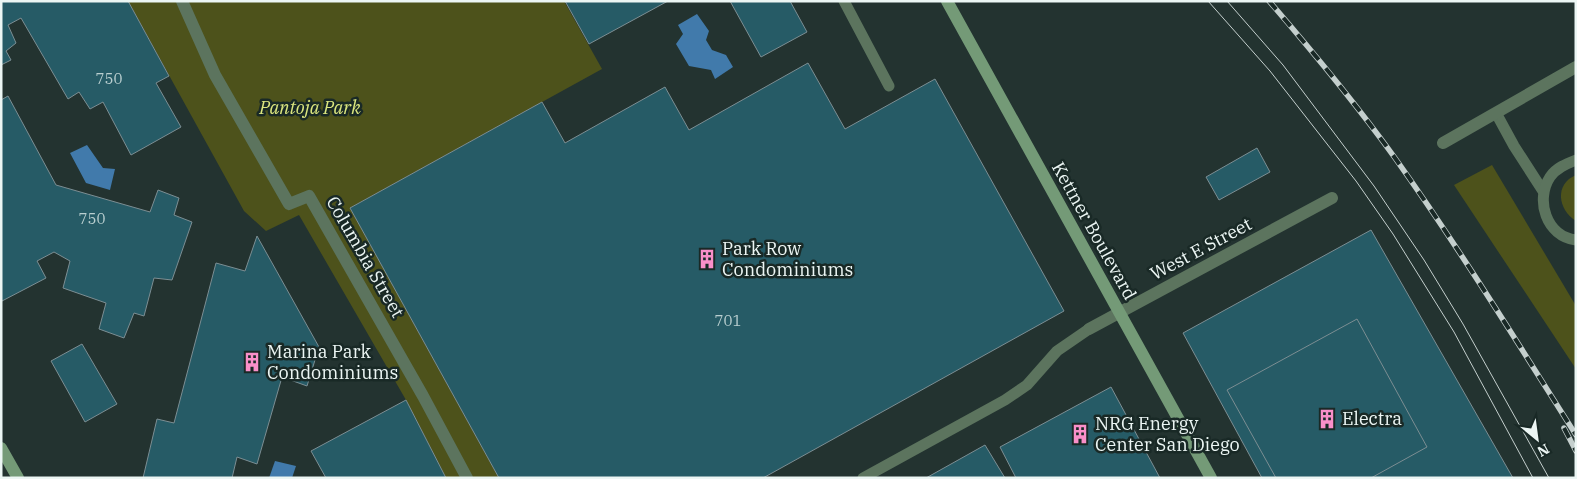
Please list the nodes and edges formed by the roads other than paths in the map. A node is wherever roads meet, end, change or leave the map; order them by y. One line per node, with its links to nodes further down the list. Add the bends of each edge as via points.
1 (182, 1): 16 (street, Columbia Street, via 215,75 289,204 309,196)
2 (844, 1): 5 (lane)
3 (947, 1): 12 (main road, Kettner Boulevard)
4 (1576, 67): 6 (street)
5 (889, 86)
6 (1496, 113): 7 (street); 9 (lane)
7 (1442, 143)
8 (1576, 160): 9 (lane, via 1561,166 1550,176)
9 (1543, 191): 11 (lane, via 1546,219 1560,234)
10 (1332, 198): 12 (street, West E Street)
11 (1576, 240)
12 (1119, 313): 13 (street, West E Street); 18 (main road, Kettner Boulevard)
13 (1089, 329): 17 (lane, West E Street, via 1057,351 1027,385 1005,400)
14 (1, 448): 15 (main road)
15 (18, 478)
16 (467, 478)
17 (864, 478)
18 (1211, 478)

